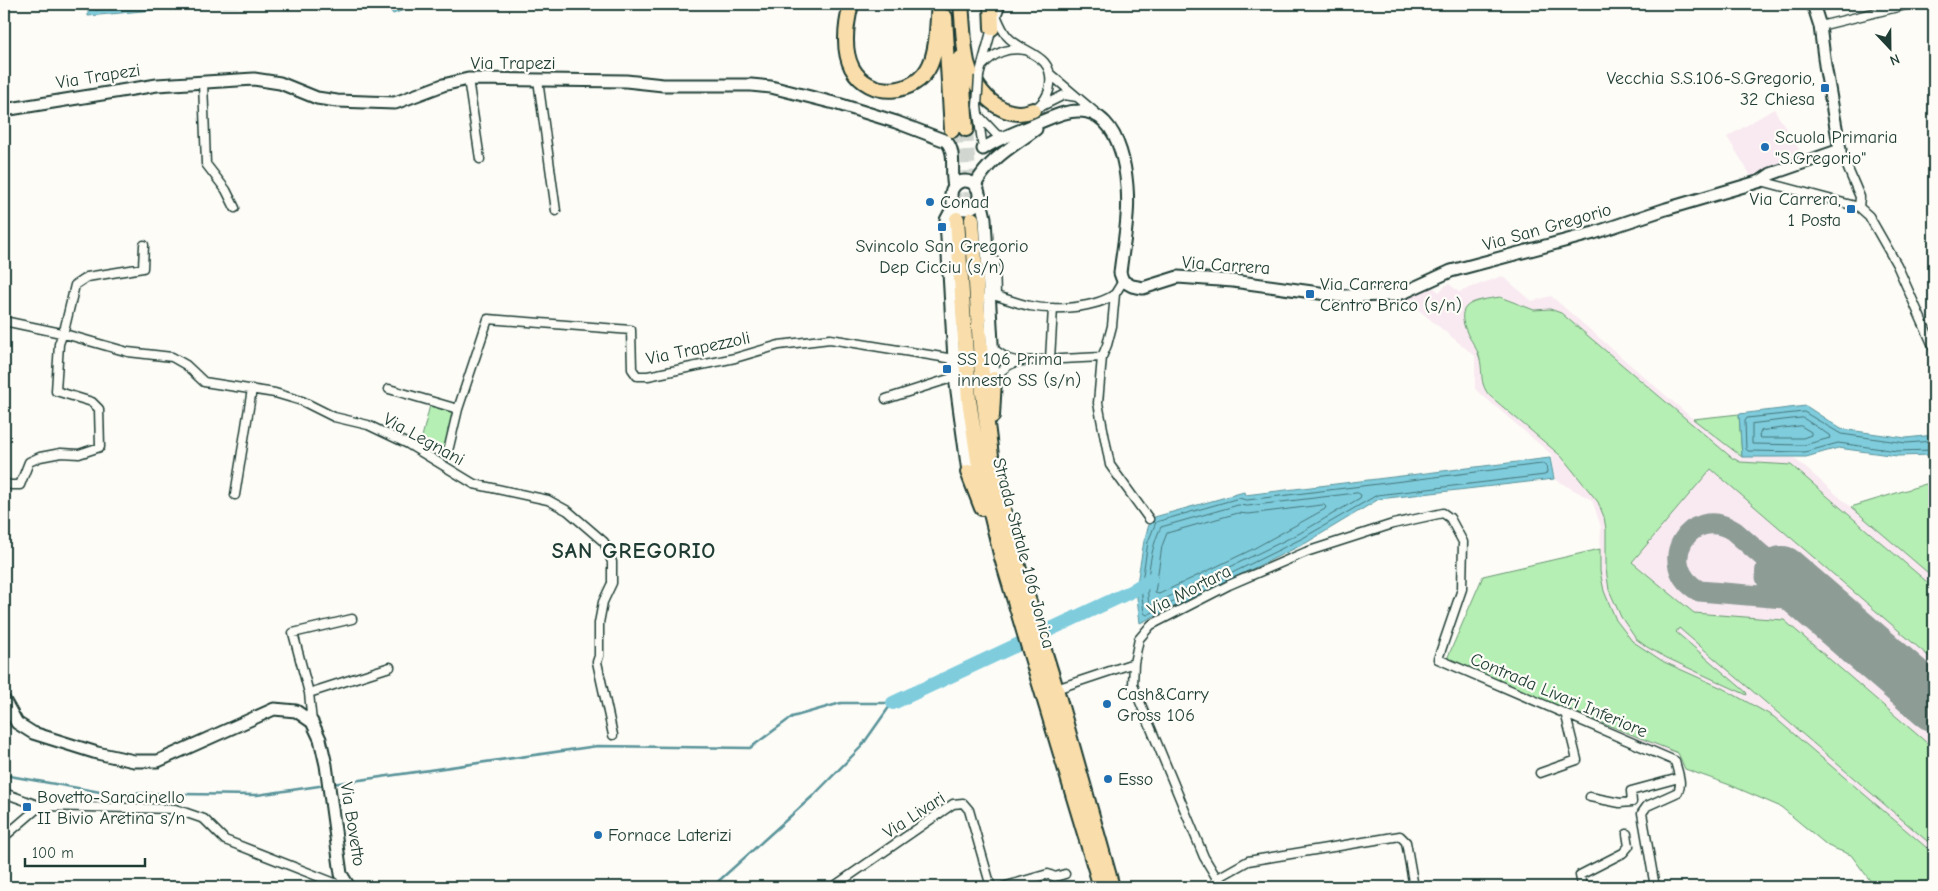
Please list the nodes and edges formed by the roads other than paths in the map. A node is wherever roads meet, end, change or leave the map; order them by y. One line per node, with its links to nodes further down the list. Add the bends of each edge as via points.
1 (852, 4): 2 (highway, via 846,33 853,69 873,87 894,90 913,84 928,70 933,57)
2 (939, 4)
3 (944, 4): 4 (highway, via 959,130)
4 (960, 4): 18 (highway, via 966,60 975,82 1002,110 1016,114)
5 (1001, 4): 8 (street)
6 (1813, 4): 9 (street)
7 (1910, 4): 9 (street)
8 (993, 16): 10 (street, via 1008,37); 11 (street)
9 (1820, 26): 24 (street)
10 (1029, 51): 11 (street, via 1014,49 996,53); 12 (street, via 1043,60)
11 (980, 72): 19 (street, bridge)
12 (1050, 74): 16 (street); 18 (street, via 1048,95)
13 (468, 79): 14 (street, Via Trapezi); 15 (street, Via Trapezi, via 395,103 317,98 280,83 254,79); 26 (street)
14 (538, 80): 29 (street, Via Trapezi, via 626,81 671,86 751,85 819,99 946,141 952,153); 34 (street)
15 (203, 82): 17 (street, Via Trapezi, via 157,85); 33 (street, via 206,164)
16 (1085, 102): 18 (street, via 1066,94); 20 (street)
17 (4, 110)
18 (1033, 110)
19 (978, 115): 22 (street, via 996,134); 23 (street)
20 (1098, 116): 21 (street, via 1079,110); 39 (street, via 1113,134 1125,166 1127,215 1120,272)
21 (1052, 118): 22 (street); 25 (street)
22 (1005, 137): 23 (street)
23 (983, 149): 25 (street, via 988,156); 27 (street)
24 (1840, 150): 28 (street, Via San Gregorio, via 1771,174); 32 (street, via 1860,197)
25 (996, 157): 27 (street)
26 (480, 159)
27 (983, 171): 30 (street)
28 (1761, 181): 32 (street); 41 (street, Via San Gregorio, via 1594,233 1451,271 1405,292)
29 (954, 186): 30 (street, via 967,181); 31 (street, via 950,195)
30 (978, 190): 31 (street, via 977,204 970,209); 45 (street, via 985,218)
31 (954, 205): 48 (street, via 946,220)
32 (1859, 207): 46 (street, via 1868,216 1897,266)
33 (235, 208)
34 (556, 211)
35 (957, 219): 64 (highway, Strada Statale 106 Jonica, via 969,400 978,460)
36 (972, 219): 58 (highway, Strada Statale 106 Jonica, via 983,393)
37 (144, 245): 44 (street, via 143,268 87,277 75,285)
38 (995, 260): 42 (street, via 996,296 1031,306)
39 (1123, 281): 40 (street); 41 (street, Via Carrera, via 1143,288 1178,277)
40 (1115, 294): 42 (street, via 1099,303); 47 (street, via 1112,326)
41 (1341, 296)
42 (1053, 308): 49 (street)
43 (4, 321): 44 (street, Via Legnani)
44 (61, 333): 53 (street, Via Legnani, via 128,352 172,357 204,382); 60 (street, via 56,391 92,402 99,409 100,447 79,454 40,457 29,462 20,485)
45 (992, 348): 50 (street, via 1008,359); 52 (street)
46 (1934, 348)
47 (1102, 357): 49 (street); 63 (street, via 1098,403 1110,465)
48 (954, 359): 51 (street); 56 (street, Via Trapezzoli, via 830,339 779,344 735,358 637,376 632,369 631,330 488,319)
49 (1050, 359): 50 (street)
50 (1021, 361): 52 (street, via 1011,363)
51 (955, 377): 55 (street); 59 (street)
52 (994, 379): 58 (highway)
53 (252, 389): 61 (street); 75 (street, Via Legnani, via 302,401 334,417 368,425 408,444 474,484 548,500 568,511 604,542 612,562 612,583 599,623 600,656 597,662)
54 (389, 389): 56 (street)
55 (886, 399)
56 (458, 409): 57 (street)
57 (449, 447)
58 (991, 456): 65 (highway, Strada Statale 106 Jonica)
59 (968, 472): 64 (highway)
60 (4, 482)
61 (234, 495)
62 (1443, 513): 67 (street, Via Mortara, via 1393,524 1306,552 1229,586 1150,625 1139,639); 73 (street, Contrada Livari Inferiore, via 1450,518 1463,542 1462,589 1438,659)
63 (1149, 519)
64 (1002, 558): 65 (highway, Strada Statale 106 Jonica)
65 (1013, 573): 69 (highway, Strada Statale 106 Jonica)
66 (352, 619): 71 (street, via 293,633)
67 (1134, 663): 70 (street); 84 (street, Via Mortara, via 1134,685 1194,834)
68 (390, 667): 71 (street)
69 (1045, 677): 70 (highway, Strada Statale 106 Jonica); 90 (highway, Strada Statale 106 Jonica)
70 (1056, 689): 91 (highway, Strada Statale 106 Jonica)
71 (309, 693): 74 (street)
72 (4, 700): 74 (street, via 16,723 33,733 134,761 158,761 274,709 296,711)
73 (1566, 716): 76 (street, via 1577,760); 77 (street, Contrada Livari Inferiore, via 1675,761)
74 (312, 722): 86 (street, Via Bovetto, via 326,765 341,874)
75 (612, 735)
76 (1540, 773)
77 (1679, 778): 79 (street, via 1631,791 1632,802); 95 (street, via 1678,792 1647,806 1642,813)
78 (4, 793): 80 (street)
79 (1590, 797)
80 (40, 806): 82 (street); 85 (street, via 175,808 204,819 225,840)
81 (1627, 834): 94 (street, via 1629,846 1623,853 1580,875)
82 (4, 837)
83 (1065, 874): 89 (street, via 1056,878 1048,874)
84 (1216, 879): 92 (street, Via Mortara); 93 (street, via 1248,862 1400,836 1406,842)
85 (344, 887)
86 (349, 887)
87 (833, 887): 88 (street, Via Livari, via 953,804 963,803 969,810)
88 (991, 887)
89 (1003, 887)
90 (1101, 887)
91 (1112, 887)
92 (1222, 887)
93 (1414, 887)
94 (1582, 887)
95 (1655, 887)

